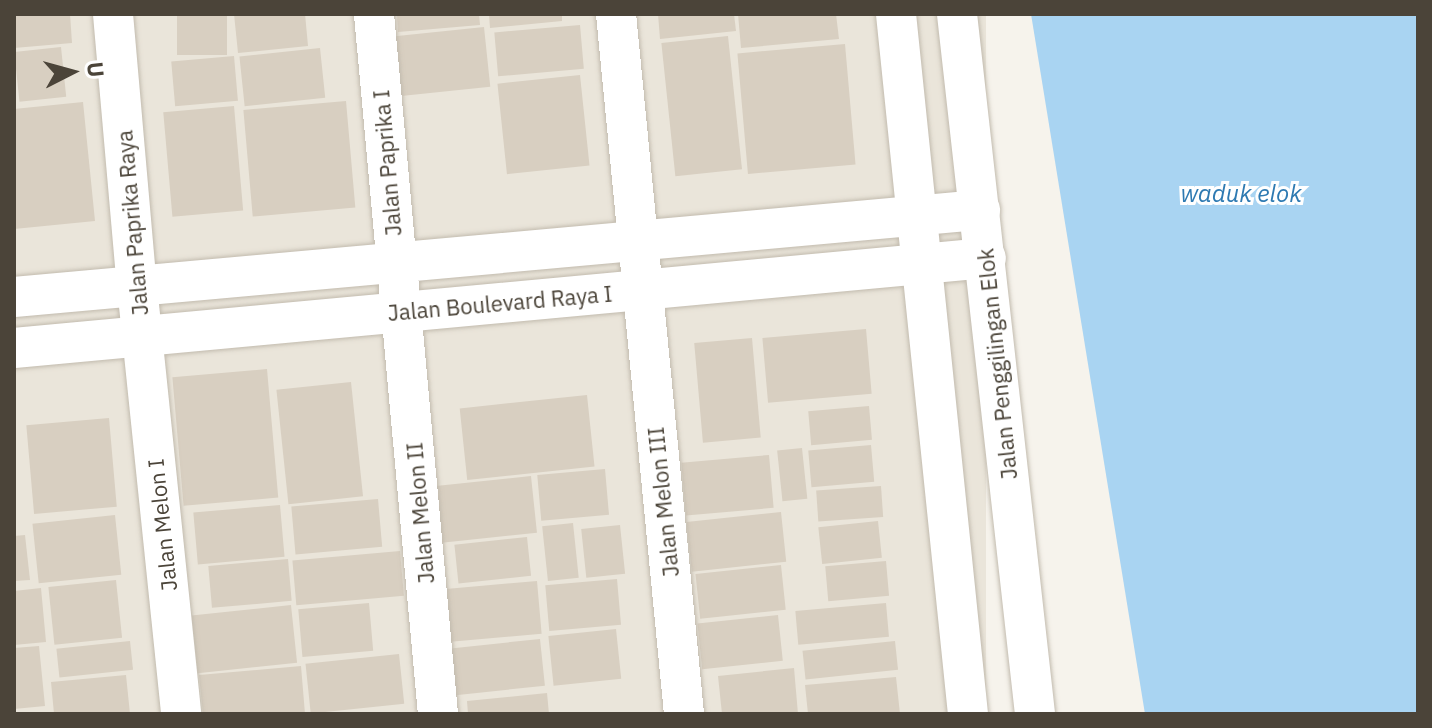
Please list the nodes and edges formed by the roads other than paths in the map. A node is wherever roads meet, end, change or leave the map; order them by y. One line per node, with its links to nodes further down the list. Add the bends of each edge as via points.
1 (113, 14): 12 (street, Jalan Paprika Raya)
2 (374, 14): 10 (street, Jalan Paprika I)
3 (616, 14): 8 (street)
4 (896, 14): 7 (street)
5 (957, 14): 6 (street, Jalan Penggilingan Elok)
6 (980, 210): 7 (street); 9 (street, Jalan Penggilingan Elok)
7 (917, 216): 8 (street); 11 (street)
8 (637, 241): 10 (street); 13 (street)
9 (986, 258): 11 (street, Jalan Boulevard Raya I); 22 (street, Jalan Penggilingan Elok)
10 (396, 262): 12 (street); 15 (street, Jalan Paprika I)
11 (922, 264): 13 (street, Jalan Boulevard Raya I); 21 (street)
12 (137, 286): 14 (street); 16 (street, Jalan Paprika Raya)
13 (642, 290): 15 (street, Jalan Boulevard Raya I); 20 (street, Jalan Melon III)
14 (14, 297)
15 (402, 312): 16 (street, Jalan Boulevard Raya I); 19 (street, Jalan Melon II)
16 (143, 336): 17 (street, Jalan Boulevard Raya I); 18 (street, Jalan Melon I)
17 (14, 348)
18 (181, 714)
19 (438, 714)
20 (684, 714)
21 (968, 714)
22 (1035, 714)

